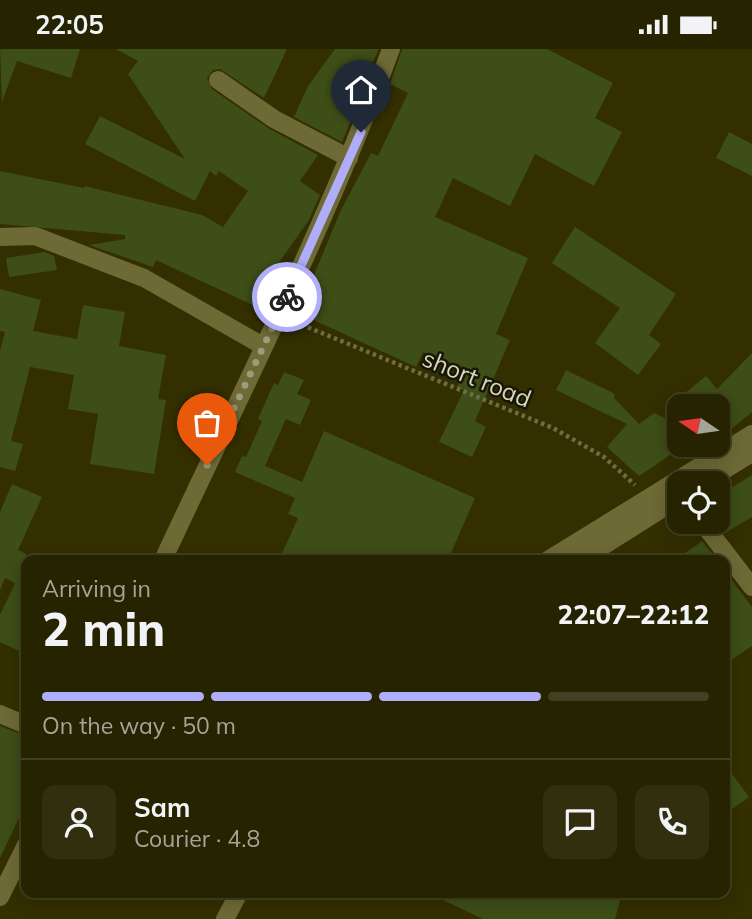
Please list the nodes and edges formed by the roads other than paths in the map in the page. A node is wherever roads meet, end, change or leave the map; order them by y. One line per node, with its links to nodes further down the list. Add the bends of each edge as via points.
1 (391, 49): 3 (street)
2 (218, 80): 3 (street, via 274,119)
3 (349, 158): 5 (street)
4 (0, 237): 5 (street, via 35,236 144,278)
5 (263, 346): 11 (street)
6 (752, 433): 12 (street)
7 (752, 453): 8 (street)
8 (723, 471)
9 (667, 506): 13 (street)
10 (711, 534): 14 (street)
11 (165, 555)
12 (556, 555)
13 (589, 555)
14 (727, 555)
15 (730, 559): 16 (street)
16 (752, 587)
17 (0, 714): 18 (street)
18 (21, 723)
19 (21, 855): 21 (street)
20 (21, 883): 21 (street)
21 (1, 895)
22 (236, 898): 23 (street)
23 (225, 919)

